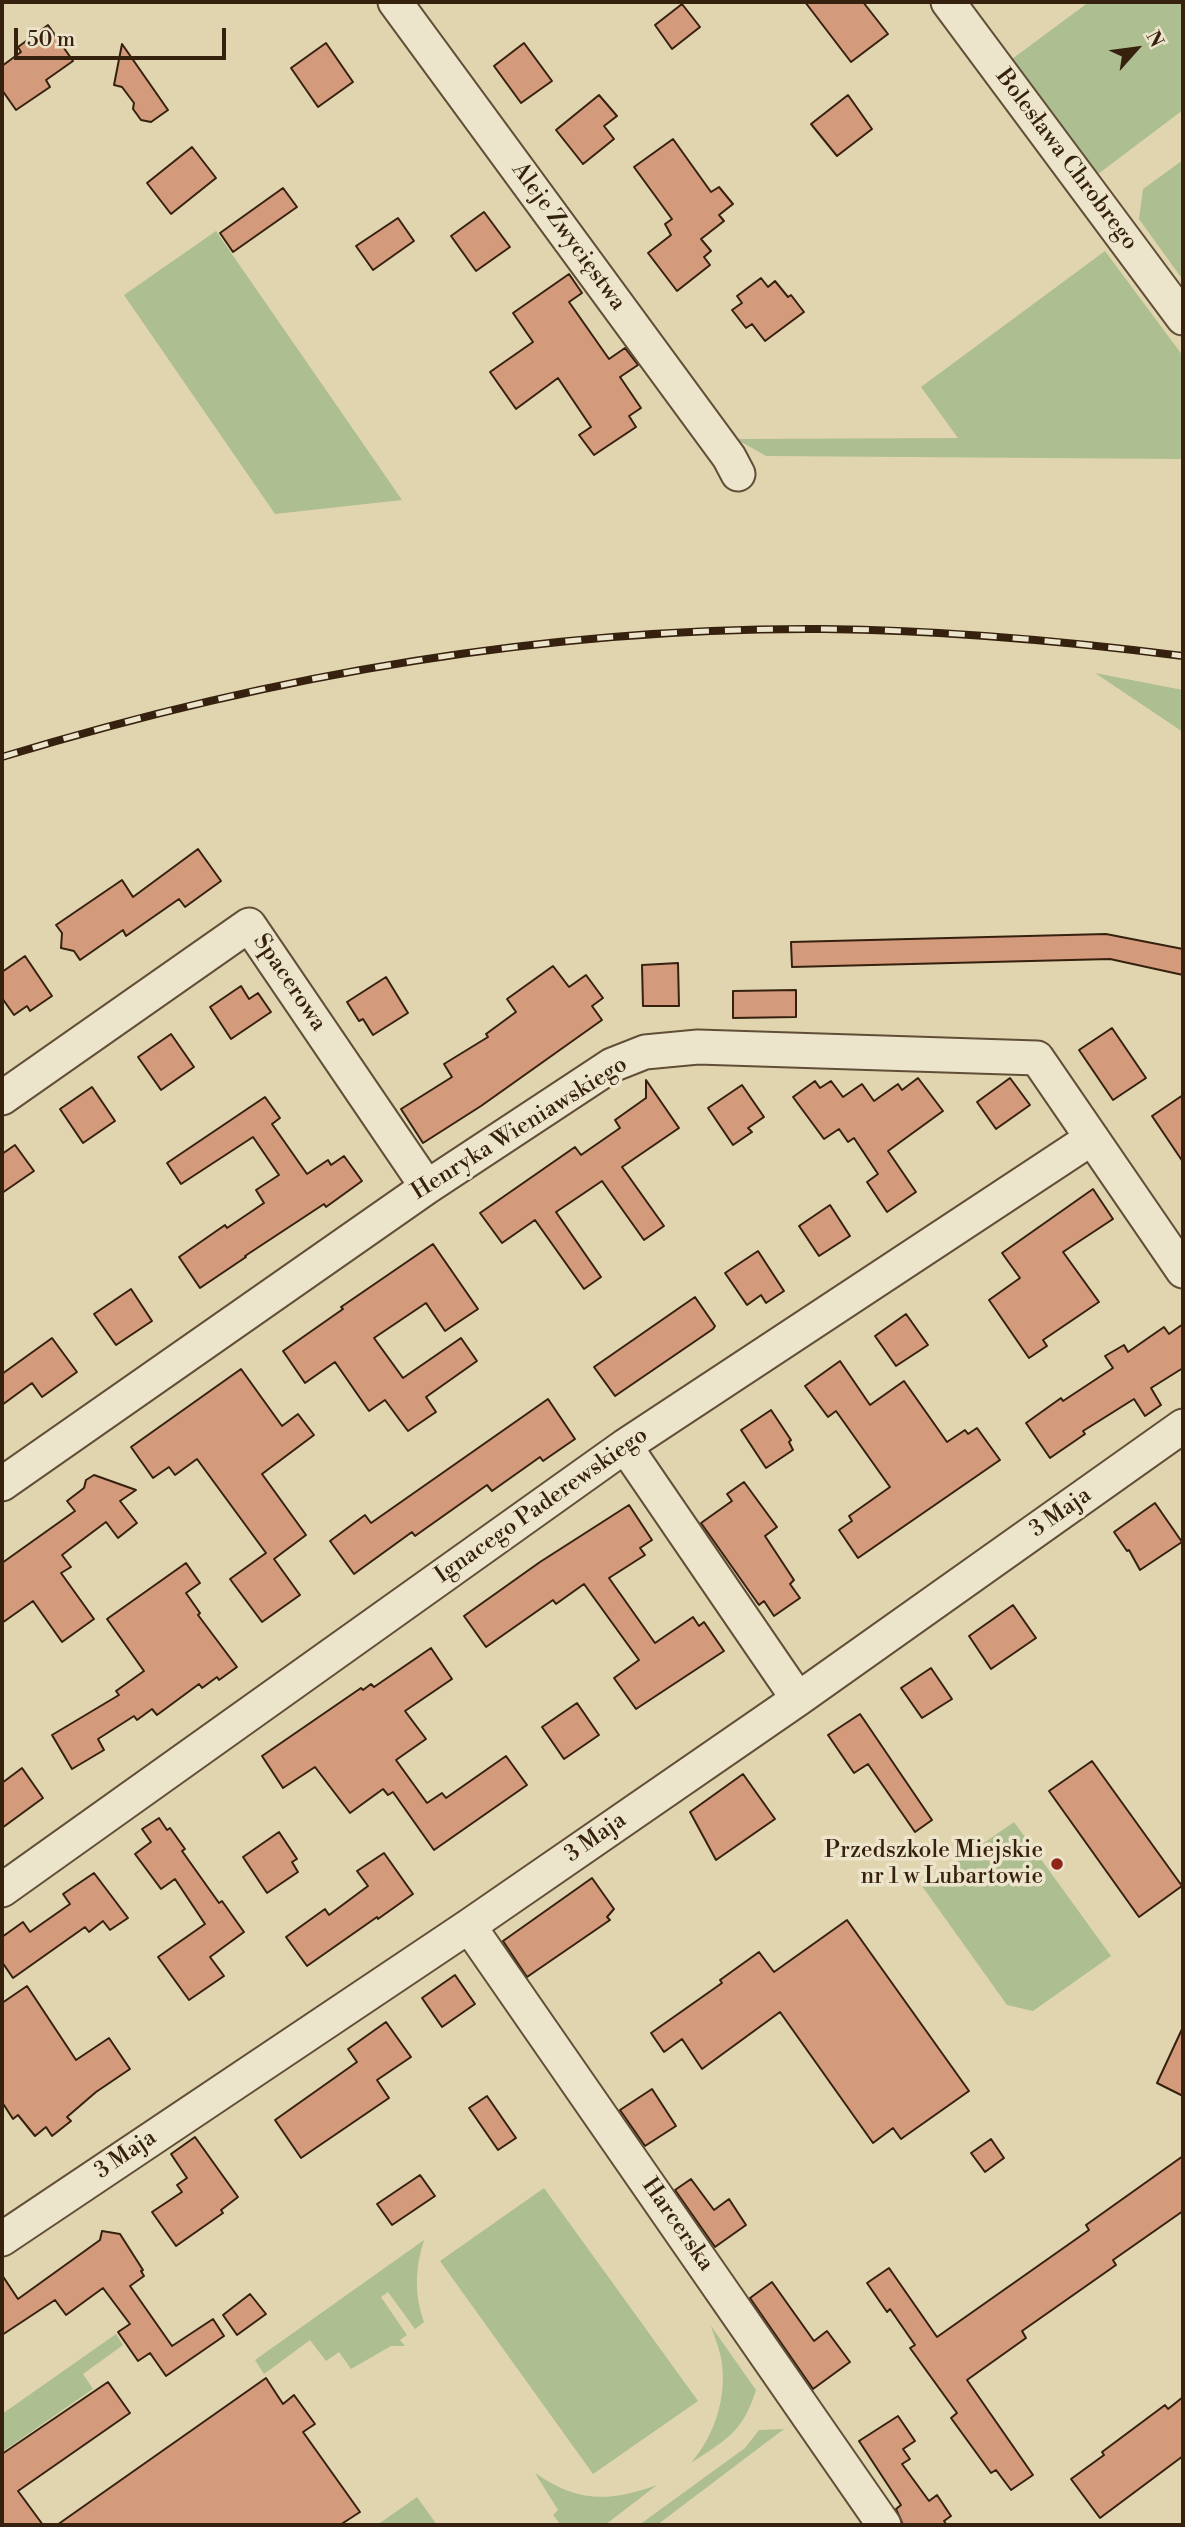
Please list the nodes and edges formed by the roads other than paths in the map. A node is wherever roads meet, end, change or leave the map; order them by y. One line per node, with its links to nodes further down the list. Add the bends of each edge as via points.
1 (395, 2): 4 (street, Aleje Zwycięstwa)
2 (948, 2): 3 (street, Bolesława Chrobrego)
3 (1183, 318)
4 (738, 474)
5 (2, 1098): 7 (street, Spacerowa, via 249,925)
6 (1092, 1138): 7 (street, Henryka Wieniawskiego, via 1037,1058 698,1046 645,1052 612,1065); 8 (street, Henryka Wieniawskiego); 10 (street, Ignacego Paderewskiego)
7 (427, 1187): 11 (street, Henryka Wieniawskiego)
8 (1183, 1271)
9 (1183, 1426): 12 (street, 3 Maja)
10 (625, 1446): 12 (street); 13 (street, Ignacego Paderewskiego)
11 (2, 1484)
12 (798, 1699): 14 (street, 3 Maja)
13 (2, 1890)
14 (469, 1926): 15 (street, 3 Maja); 16 (street, Harcerska)
15 (2, 2239)
16 (884, 2525)

